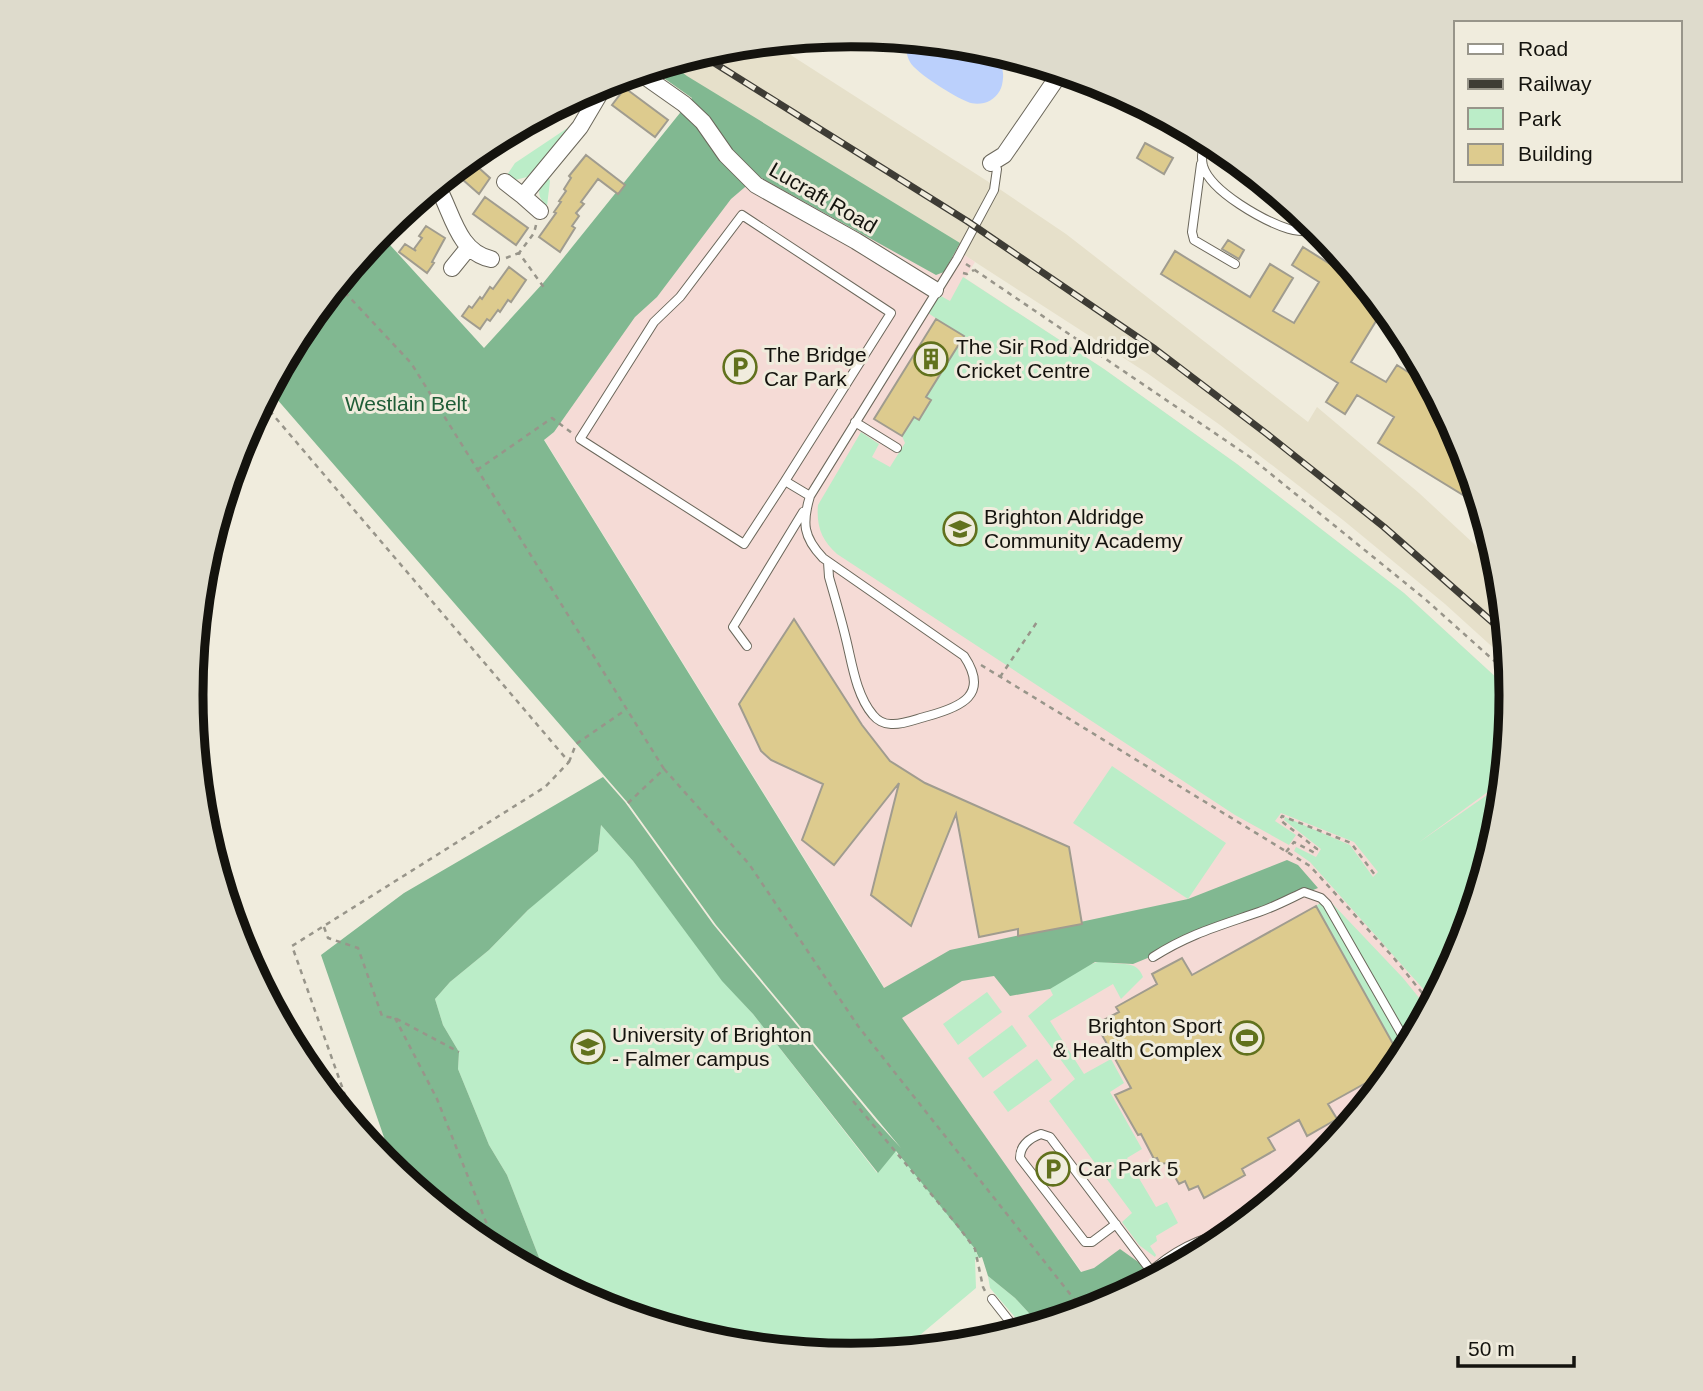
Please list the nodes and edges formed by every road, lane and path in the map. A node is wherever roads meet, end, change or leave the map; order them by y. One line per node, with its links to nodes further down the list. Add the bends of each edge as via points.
1 (649, 80): 18 (street, Lucraft Road, via 693,113 756,185)
2 (1054, 80): 6 (street, via 1004,155)
3 (597, 100): 9 (street, via 570,141)
4 (1203, 150): 5 (lane)
5 (1202, 154): 11 (lane, via 1206,172 1218,187 1254,212); 14 (lane, via 1193,236)
6 (991, 163): 18 (lane, via 997,169 994,190)
7 (505, 182): 9 (street)
8 (441, 194): 12 (street)
9 (523, 196): 10 (street)
10 (540, 215): 17 (path, via 519,253)
11 (1305, 232)
12 (469, 247): 13 (street); 15 (street)
13 (491, 259)
14 (1235, 264)
15 (452, 268)
16 (974, 270): 31 (path, via 1250,457 1425,598)
17 (545, 289)
18 (935, 290): 21 (lane)
19 (344, 292): 24 (path, via 411,363)
20 (269, 410): 34 (path)
21 (855, 422): 23 (lane); 26 (lane)
22 (580, 439): 24 (path, via 552,418); 25 (lane, via 744,544); 25 (lane, via 654,322 680,297 742,215 891,313)
23 (897, 448)
24 (477, 470): 33 (path)
25 (785, 481): 26 (lane)
26 (809, 500): 27 (lane, via 805,528 815,550); 29 (lane, via 733,627)
27 (828, 562): 30 (lane); 30 (lane, via 859,687 879,721 901,723 965,703 972,692 973,673)
28 (1037, 622): 32 (path)
29 (747, 646)
30 (957, 651): 32 (path)
31 (1499, 665)
32 (1000, 677): 37 (path)
33 (626, 709): 34 (path, via 576,744); 35 (path)
34 (569, 762): 39 (path, via 545,787)
35 (664, 769): 36 (path); 53 (path, via 749,864 858,1026)
36 (628, 803)
37 (1286, 852): 38 (path, via 1294,842 1315,853 1317,849 1280,820 1282,816 1351,843); 41 (path, via 1310,866)
38 (1375, 875)
39 (324, 927): 42 (path, via 328,938 359,948 382,1016); 46 (path, via 292,946)
40 (1153, 957): 43 (lane, via 1178,941 1304,892 1327,904)
41 (1426, 996)
42 (395, 1018): 44 (path); 48 (path, via 437,1099)
43 (1403, 1036)
44 (459, 1052)
45 (853, 1101): 52 (path, via 970,1241 983,1287)
46 (348, 1103)
47 (1116, 1224): 47 (lane, via 1050,1137 1041,1134 1025,1143 1020,1158 1084,1242 1092,1242); 51 (lane)
48 (491, 1235)
49 (1208, 1237): 50 (lane, via 1196,1240)
50 (1156, 1267)
51 (1151, 1271)
52 (992, 1299): 54 (lane)
53 (1077, 1303)
54 (1011, 1324)

